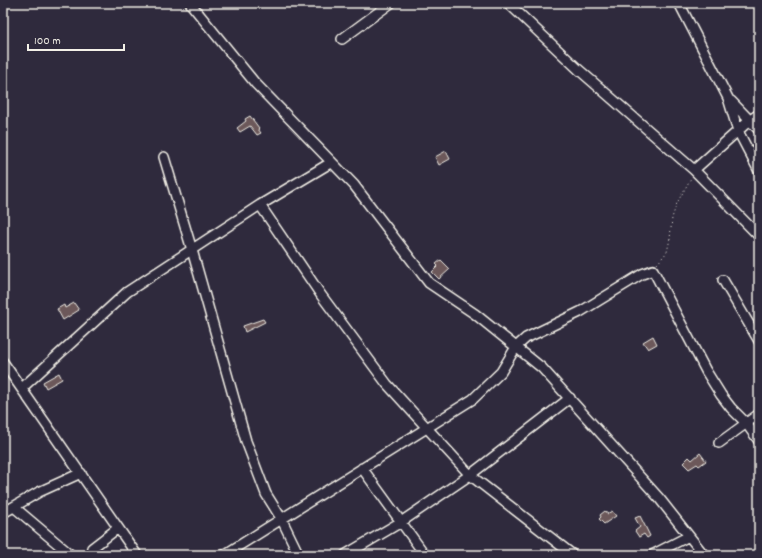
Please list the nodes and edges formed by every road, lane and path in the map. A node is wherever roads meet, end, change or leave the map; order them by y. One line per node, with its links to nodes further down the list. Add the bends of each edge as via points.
1 (190, 3): 12 (street, via 255,83)
2 (391, 3): 5 (street)
3 (508, 3): 13 (street, via 578,69)
4 (679, 3): 6 (street)
5 (342, 39)
6 (728, 98): 8 (street); 10 (street)
7 (759, 114): 8 (street)
8 (749, 121): 9 (street); 10 (street)
9 (759, 130)
10 (738, 131): 13 (street); 14 (street)
11 (164, 158): 17 (street)
12 (332, 162): 15 (street); 21 (street, via 354,185 429,283 475,314)
13 (694, 170): 16 (street); 18 (path, via 672,218 667,252)
14 (759, 172)
15 (260, 205): 17 (street); 27 (street, via 321,295 383,377)
16 (759, 236)
17 (192, 250): 23 (street, via 127,292); 35 (street, via 246,441 266,494)
18 (653, 270): 21 (street, via 642,274 580,312 526,338); 26 (street, via 706,371 731,408)
19 (723, 280): 20 (street)
20 (759, 341)
21 (516, 347): 24 (street, via 542,368); 27 (street, via 501,372 473,399)
22 (3, 362): 23 (street)
23 (22, 388): 31 (street)
24 (570, 398): 32 (street); 38 (street, via 659,498)
25 (759, 414): 26 (street)
26 (746, 423): 28 (street); 29 (street)
27 (427, 428): 30 (street); 32 (street)
28 (759, 441)
29 (719, 443)
30 (362, 468): 35 (street); 36 (street)
31 (80, 473): 33 (street); 37 (street)
32 (470, 475): 36 (street); 46 (street)
33 (14, 507): 34 (street); 39 (street)
34 (3, 513)
35 (281, 518): 42 (street); 43 (street)
36 (401, 522): 44 (street); 45 (street)
37 (118, 528): 40 (street, via 92,548); 41 (street)
38 (689, 536): 47 (street); 48 (street)
39 (71, 555)
40 (96, 555)
41 (137, 555)
42 (224, 555)
43 (299, 555)
44 (344, 555)
45 (425, 555)
46 (573, 555)
47 (652, 555)
48 (704, 555)

